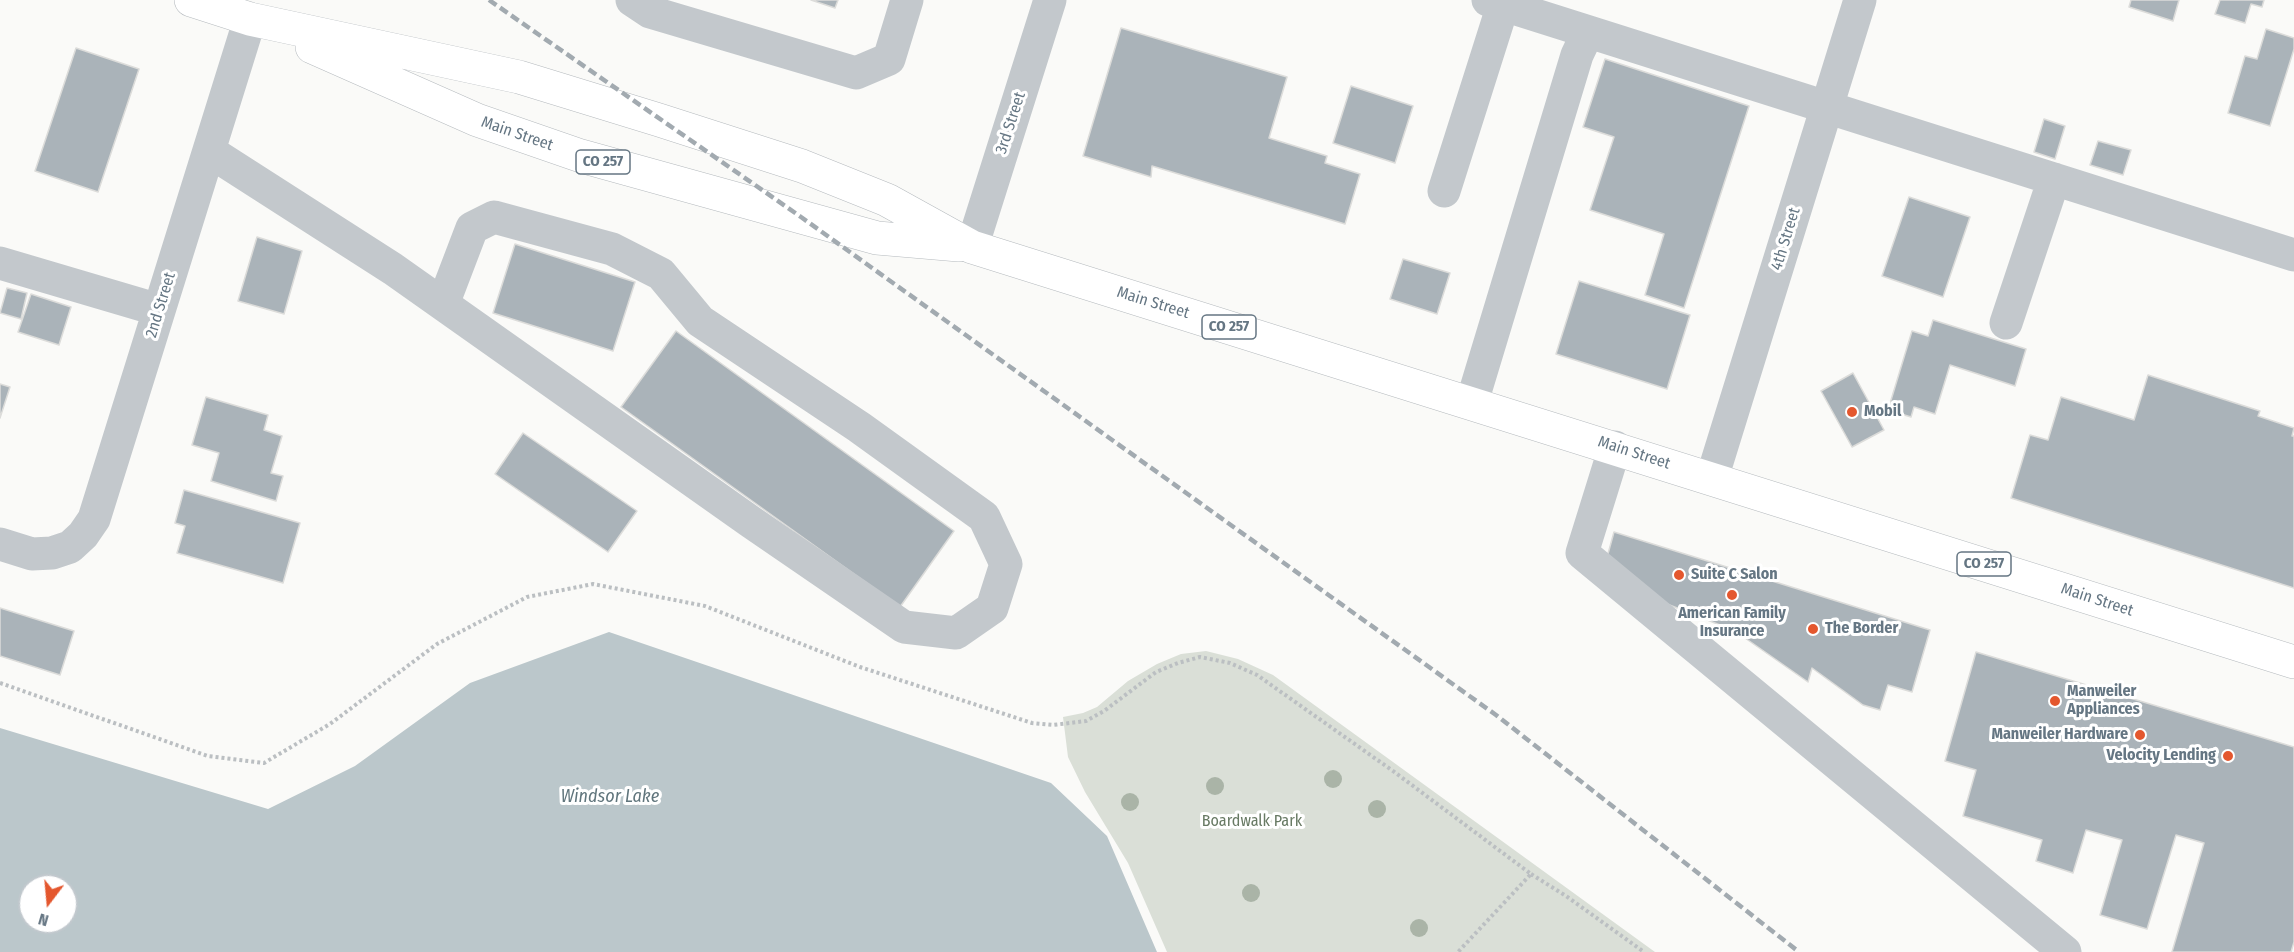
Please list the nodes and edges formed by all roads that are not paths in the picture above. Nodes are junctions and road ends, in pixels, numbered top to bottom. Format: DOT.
graph roads {
  1 [pos="191,0"];
  2 [pos="907,0"];
  3 [pos="1050,0"];
  4 [pos="1860,0"];
  5 [pos="1496,2"];
  6 [pos="645,4"];
  7 [pos="250,19"];
  8 [pos="1588,32"];
  9 [pos="1827,107"];
  10 [pos="209,151"];
  11 [pos="2054,179"];
  12 [pos="1444,191"];
  13 [pos="972,247"];
  14 [pos="2294,255"];
  15 [pos="0,262"];
  16 [pos="443,304"];
  17 [pos="159,310"];
  18 [pos="2006,323"];
  19 [pos="1472,402"];
  20 [pos="1616,447"];
  21 [pos="1712,478"];
  22 [pos="0,544"];
  23 [pos="2294,662"];
  24 [pos="2065,952"];
  1 -- 7 [label="main road, Main Street / CO 257"];
  2 -- 6 [label="street"];
  3 -- 13 [label="street, 3rd Street"];
  4 -- 9 [label="street, 4th Street"];
  5 -- 8 [label="street"];
  5 -- 12 [label="street"];
  7 -- 10 [label="street, 2nd Street"];
  7 -- 13 [label="main road, Main Street / CO 257"];
  7 -- 13 [label="main road, Main Street / CO 257"];
  8 -- 9 [label="street"];
  8 -- 19 [label="street"];
  9 -- 11 [label="street"];
  9 -- 21 [label="street, 4th Street"];
  10 -- 16 [label="street"];
  10 -- 17 [label="street, 2nd Street"];
  11 -- 14 [label="street"];
  11 -- 18 [label="street"];
  13 -- 19 [label="main road, Main Street / CO 257"];
  15 -- 17 [label="street"];
  16 -- 16 [label="street"];
  17 -- 22 [label="street, 2nd Street"];
  19 -- 20 [label="main road, Main Street / CO 257"];
  20 -- 21 [label="main road, Main Street / CO 257"];
  20 -- 24 [label="street"];
  21 -- 23 [label="main road, Main Street / CO 257"];
}
